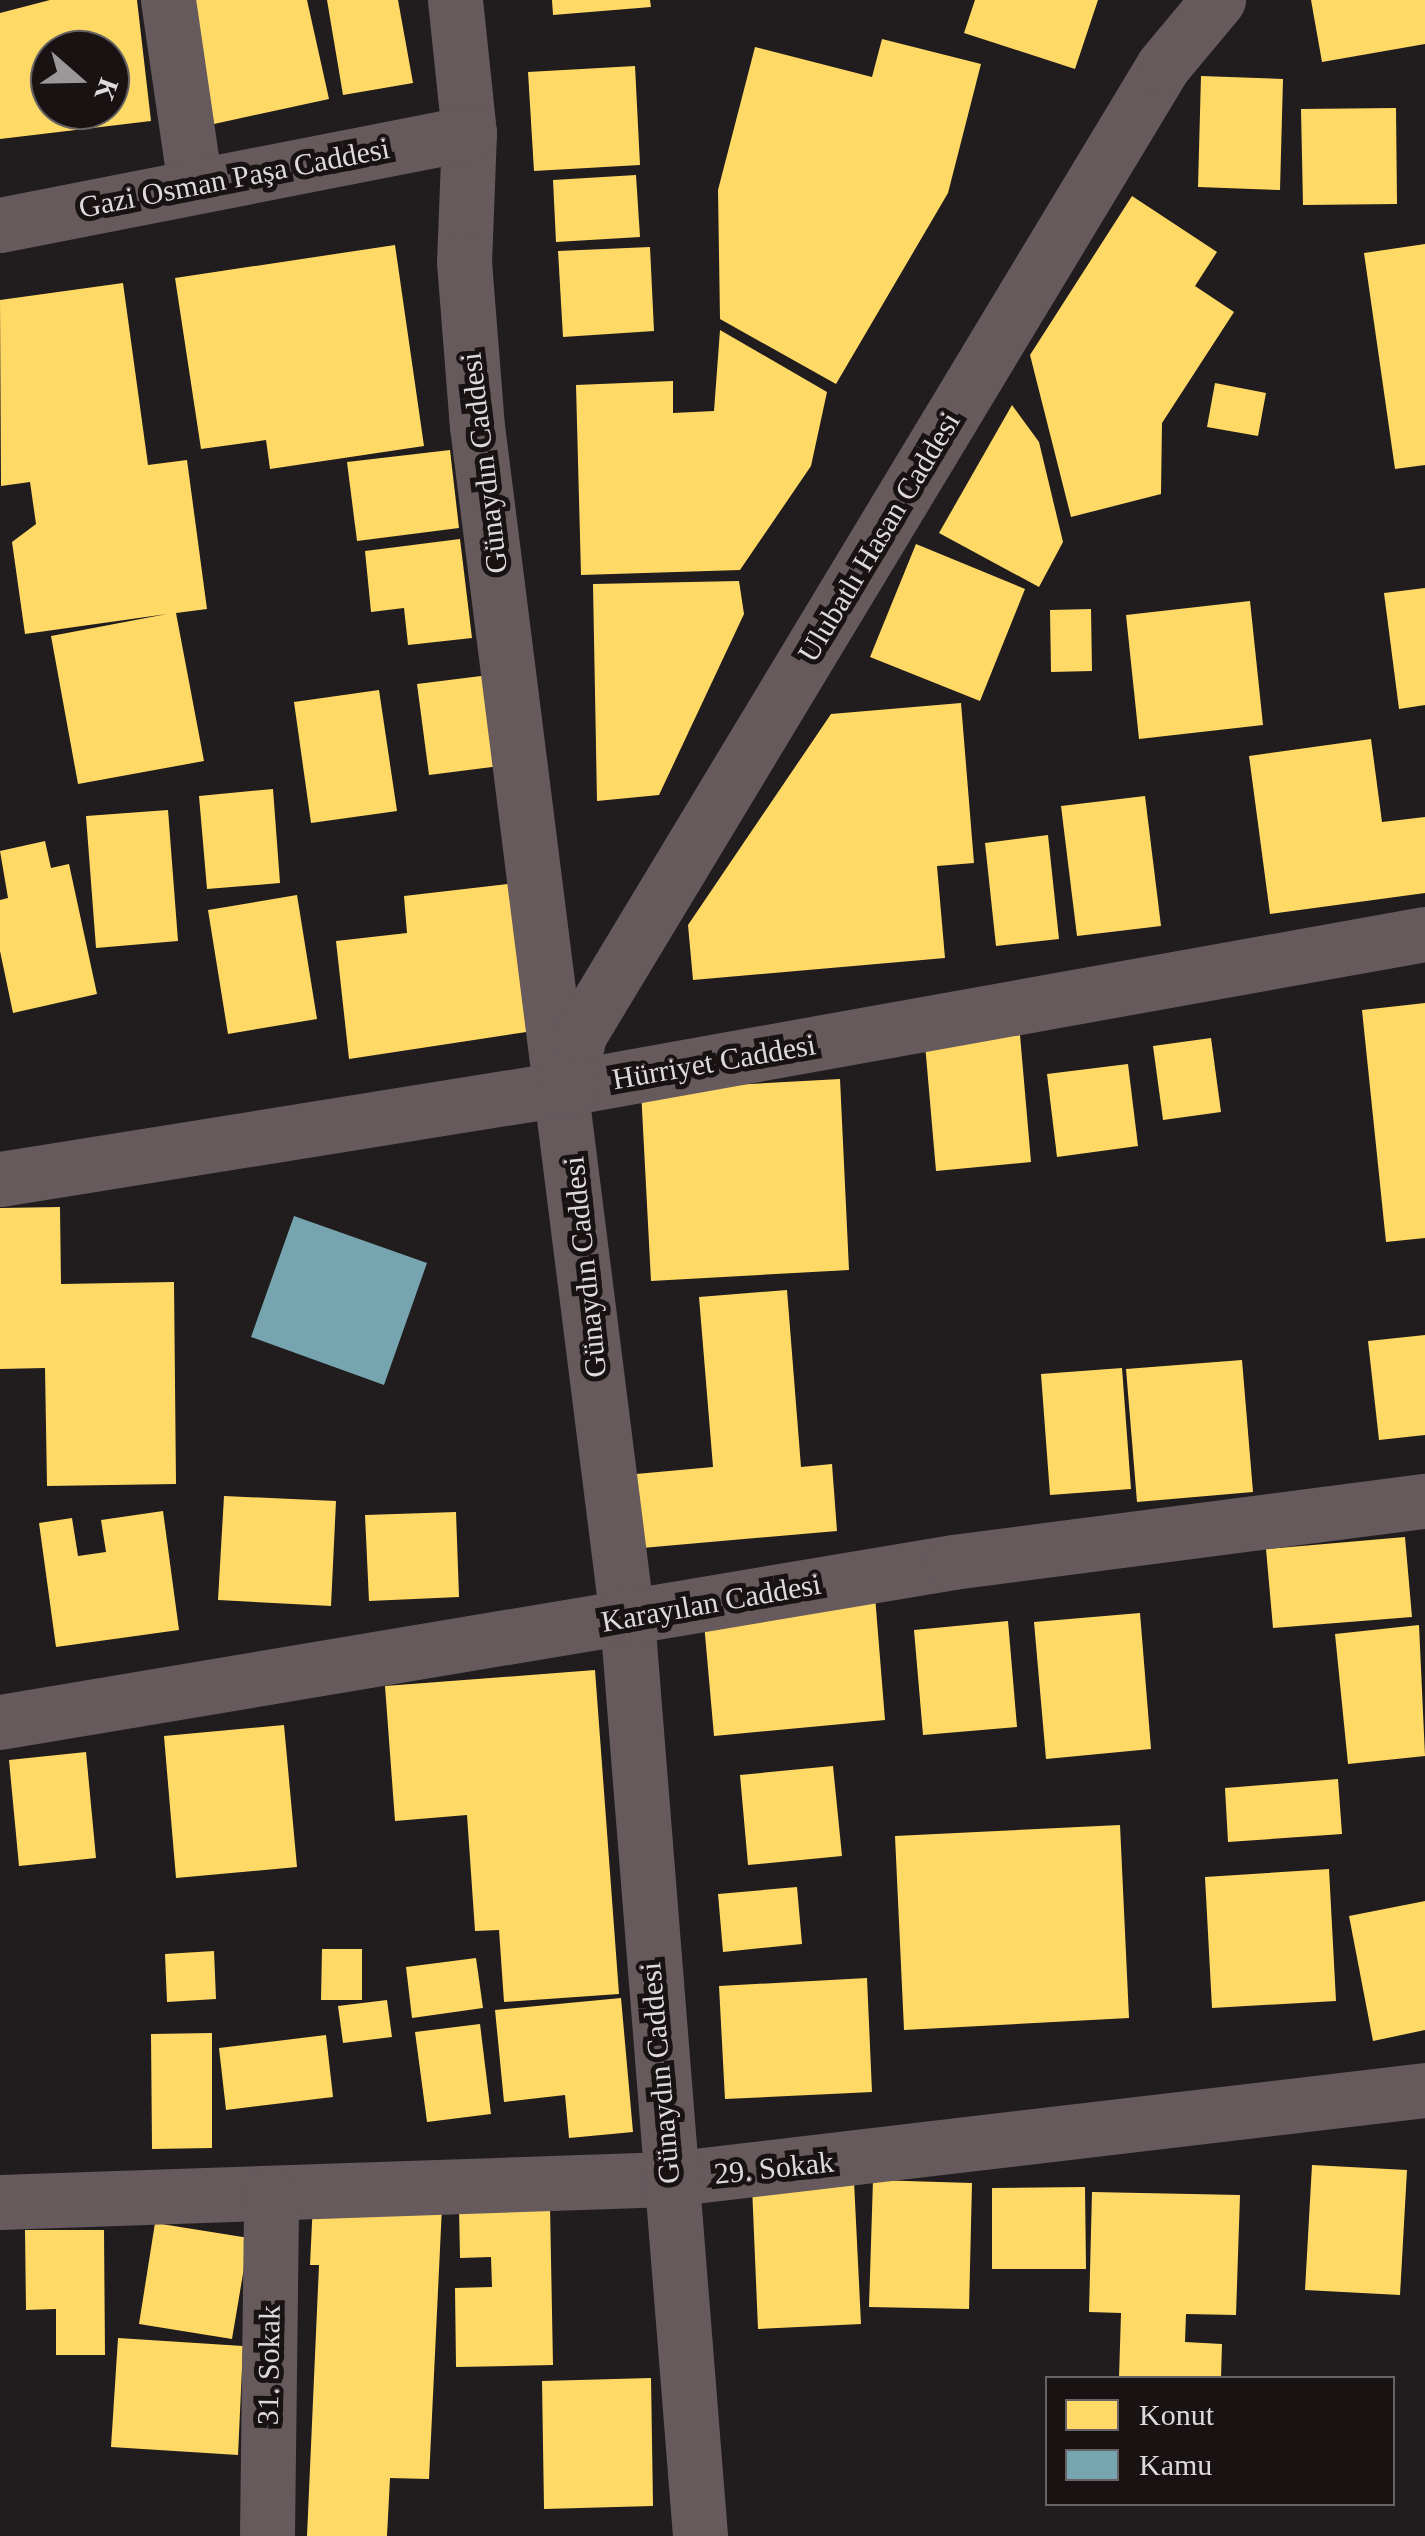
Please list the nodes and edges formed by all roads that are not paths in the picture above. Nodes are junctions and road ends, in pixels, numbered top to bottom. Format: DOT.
graph roads {
  1 [pos="168,0"];
  2 [pos="454,0"];
  3 [pos="1218,0"];
  4 [pos="469,133"];
  5 [pos="195,184"];
  6 [pos="0,224"];
  7 [pos="1425,934"];
  8 [pos="568,1088"];
  9 [pos="0,1179"];
  10 [pos="1425,1501"];
  11 [pos="627,1618"];
  12 [pos="0,1722"];
  13 [pos="1425,2090"];
  14 [pos="669,2180"];
  15 [pos="271,2193"];
  16 [pos="0,2202"];
  17 [pos="267,2536"];
  18 [pos="700,2536"];
  1 -- 5 [label="street"];
  2 -- 4 [label="street, Günaydın Caddesi"];
  3 -- 8 [label="street, Ulubatlı Hasan Caddesi"];
  4 -- 5 [label="street, Gazi Osman Paşa Caddesi"];
  4 -- 8 [label="street, Günaydın Caddesi"];
  5 -- 6 [label="street, Gazi Osman Paşa Caddesi"];
  7 -- 8 [label="street, Hürriyet Caddesi"];
  8 -- 9 [label="street, Hürriyet Caddesi"];
  8 -- 11 [label="street, Günaydın Caddesi"];
  10 -- 11 [label="street, Karayılan Caddesi"];
  11 -- 12 [label="street, Karayılan Caddesi"];
  11 -- 14 [label="street, Günaydın Caddesi"];
  13 -- 14 [label="street, 29. Sokak"];
  14 -- 15 [label="street, 29. Sokak"];
  14 -- 18 [label="street, Günaydın Caddesi"];
  15 -- 16 [label="street, 29. Sokak"];
  15 -- 17 [label="street, 31. Sokak"];
}
